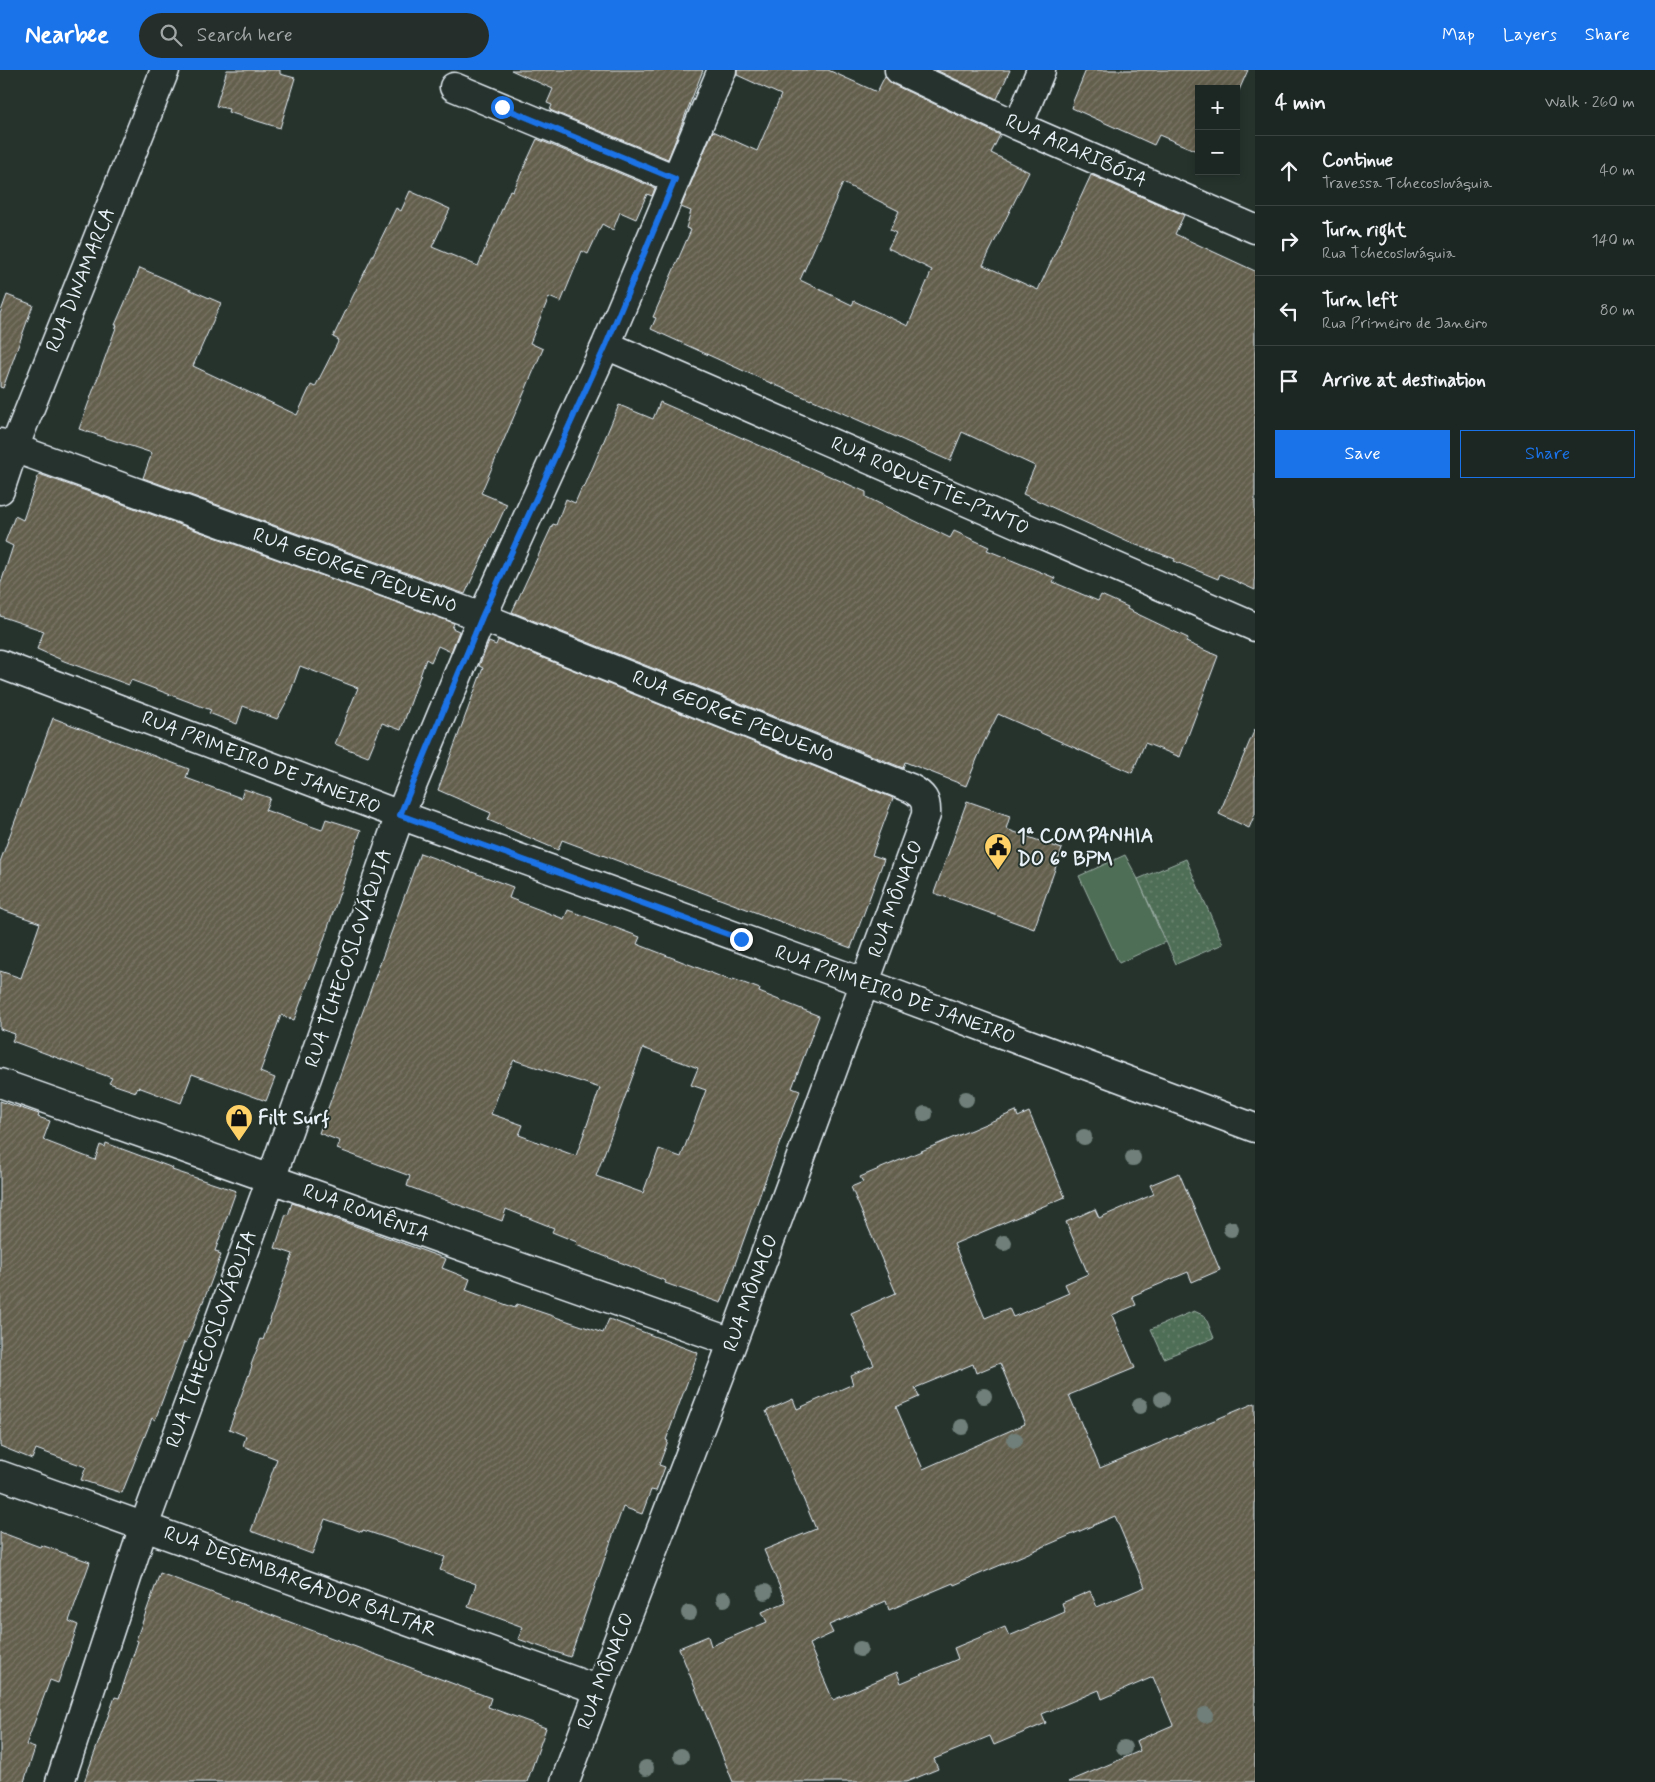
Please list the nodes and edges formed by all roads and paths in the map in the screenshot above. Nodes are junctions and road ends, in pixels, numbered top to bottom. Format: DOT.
graph roads {
  1 [pos="165,70"];
  2 [pos="722,70"];
  3 [pos="899,70"];
  4 [pos="1041,70"];
  5 [pos="454,88"];
  6 [pos="1018,126"];
  7 [pos="675,179"];
  8 [pos="1255,229"];
  9 [pos="606,345"];
  10 [pos="7,445"];
  11 [pos="0,490"];
  12 [pos="482,617"];
  13 [pos="1255,627"];
  14 [pos="0,664"];
  15 [pos="926,801"];
  16 [pos="400,815"];
  17 [pos="865,983"];
  18 [pos="0,1083"];
  19 [pos="1255,1128"];
  20 [pos="272,1179"];
  21 [pos="732,1342"];
  22 [pos="0,1475"];
  23 [pos="144,1526"];
  24 [pos="599,1690"];
  25 [pos="60,1782"];
  26 [pos="565,1782"];
  1 -- 10 [label="street, RUA DINAMARCA"];
  2 -- 7 [label="street, RUA TCHECOSLOVÁQUIA"];
  3 -- 6 [label="street, RUA ARARIBÓIA"];
  4 -- 6 [label="street"];
  5 -- 7 [label="street"];
  6 -- 8 [label="street, RUA ARARIBÓIA"];
  7 -- 9 [label="street, RUA TCHECOSLOVÁQUIA"];
  9 -- 12 [label="street, RUA TCHECOSLOVÁQUIA"];
  9 -- 13 [label="street, RUA ROQUETTE-PINTO"];
  10 -- 11 [label="street, RUA DINAMARCA"];
  10 -- 12 [label="street, RUA GEORGE PEQUENO"];
  12 -- 15 [label="street, RUA GEORGE PEQUENO"];
  12 -- 16 [label="street, RUA TCHECOSLOVÁQUIA"];
  14 -- 16 [label="street, RUA PRIMEIRO DE JANEIRO"];
  15 -- 17 [label="street, RUA MÔNACO"];
  16 -- 17 [label="street, RUA PRIMEIRO DE JANEIRO"];
  16 -- 20 [label="street, RUA TCHECOSLOVÁQUIA"];
  17 -- 19 [label="street, RUA PRIMEIRO DE JANEIRO"];
  17 -- 21 [label="street, RUA MÔNACO"];
  18 -- 20 [label="street, RUA ROMÊNIA"];
  20 -- 21 [label="street, RUA ROMÊNIA"];
  20 -- 23 [label="street, RUA TCHECOSLOVÁQUIA"];
  21 -- 24 [label="street, RUA MÔNACO"];
  22 -- 23 [label="street, RUA DESEMBARGADOR BALTAR"];
  23 -- 24 [label="street, RUA DESEMBARGADOR BALTAR"];
  23 -- 25 [label="street, RUA TCHECOSLOVÁQUIA"];
  24 -- 26 [label="street, RUA MÔNACO"];
}
